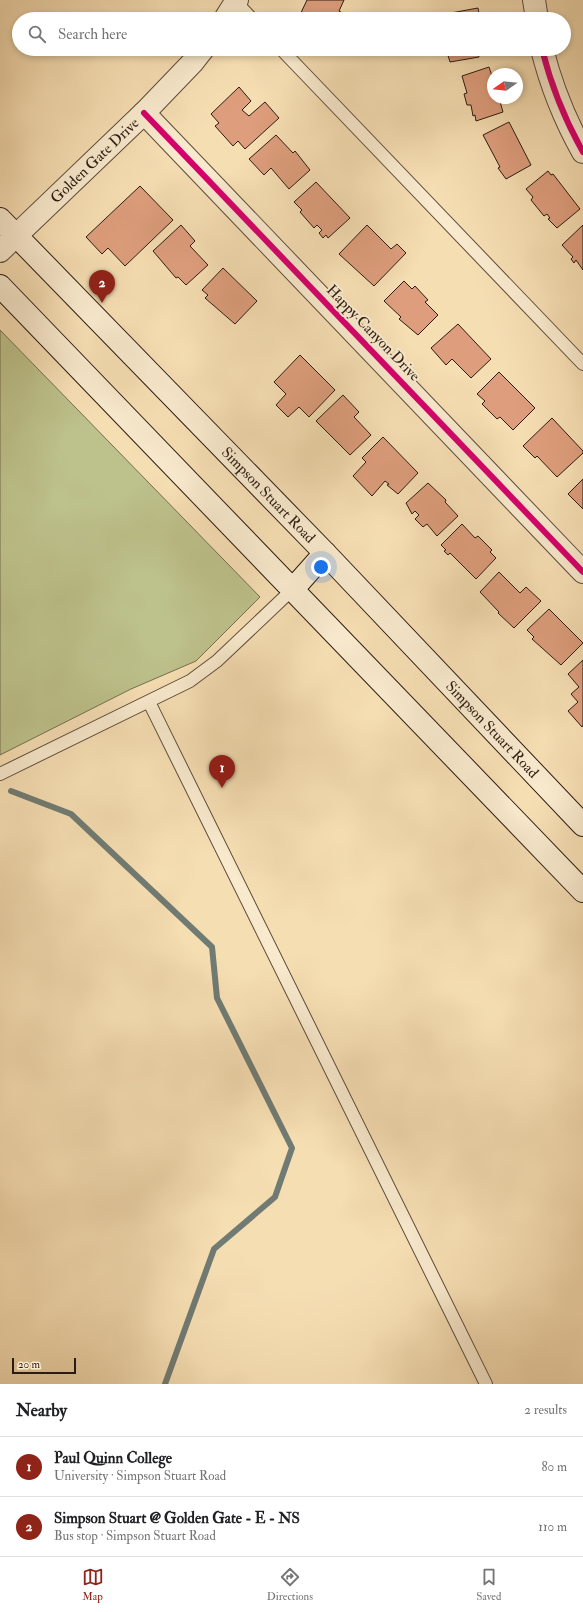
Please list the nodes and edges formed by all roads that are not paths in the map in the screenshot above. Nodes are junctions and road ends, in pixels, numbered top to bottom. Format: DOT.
graph roads {
  1 [pos="534,0"];
  2 [pos="233,5"];
  3 [pos="242,12"];
  4 [pos="536,12"];
  5 [pos="198,56"];
  6 [pos="288,56"];
  7 [pos="544,56"];
  8 [pos="144,113"];
  9 [pos="583,152"];
  10 [pos="0,219"];
  11 [pos="15,235"];
  12 [pos="0,251"];
  13 [pos="0,286"];
  14 [pos="583,364"];
  15 [pos="325,553"];
  16 [pos="583,572"];
  17 [pos="293,589"];
  18 [pos="149,702"];
  19 [pos="0,774"];
  20 [pos="583,825"];
  21 [pos="583,891"];
  22 [pos="486,1384"];
  1 -- 4 [label="main road"];
  2 -- 3 [label="lane"];
  5 -- 8 [label="main road, Golden Gate Drive"];
  6 -- 14 [label="lane"];
  7 -- 9 [label="main road"];
  8 -- 11 [label="main road, Golden Gate Drive"];
  8 -- 16 [label="main road, Happy Canyon Drive"];
  10 -- 11 [label="main road, Simpson Stuart Road"];
  11 -- 12 [label="main road, Golden Gate Drive"];
  11 -- 15 [label="main road, Simpson Stuart Road"];
  13 -- 17 [label="main road"];
  15 -- 17 [label="main road"];
  15 -- 20 [label="main road, Simpson Stuart Road"];
  17 -- 18 [label="lane"];
  17 -- 21 [label="main road"];
  18 -- 19 [label="lane"];
  18 -- 22 [label="lane"];
}
